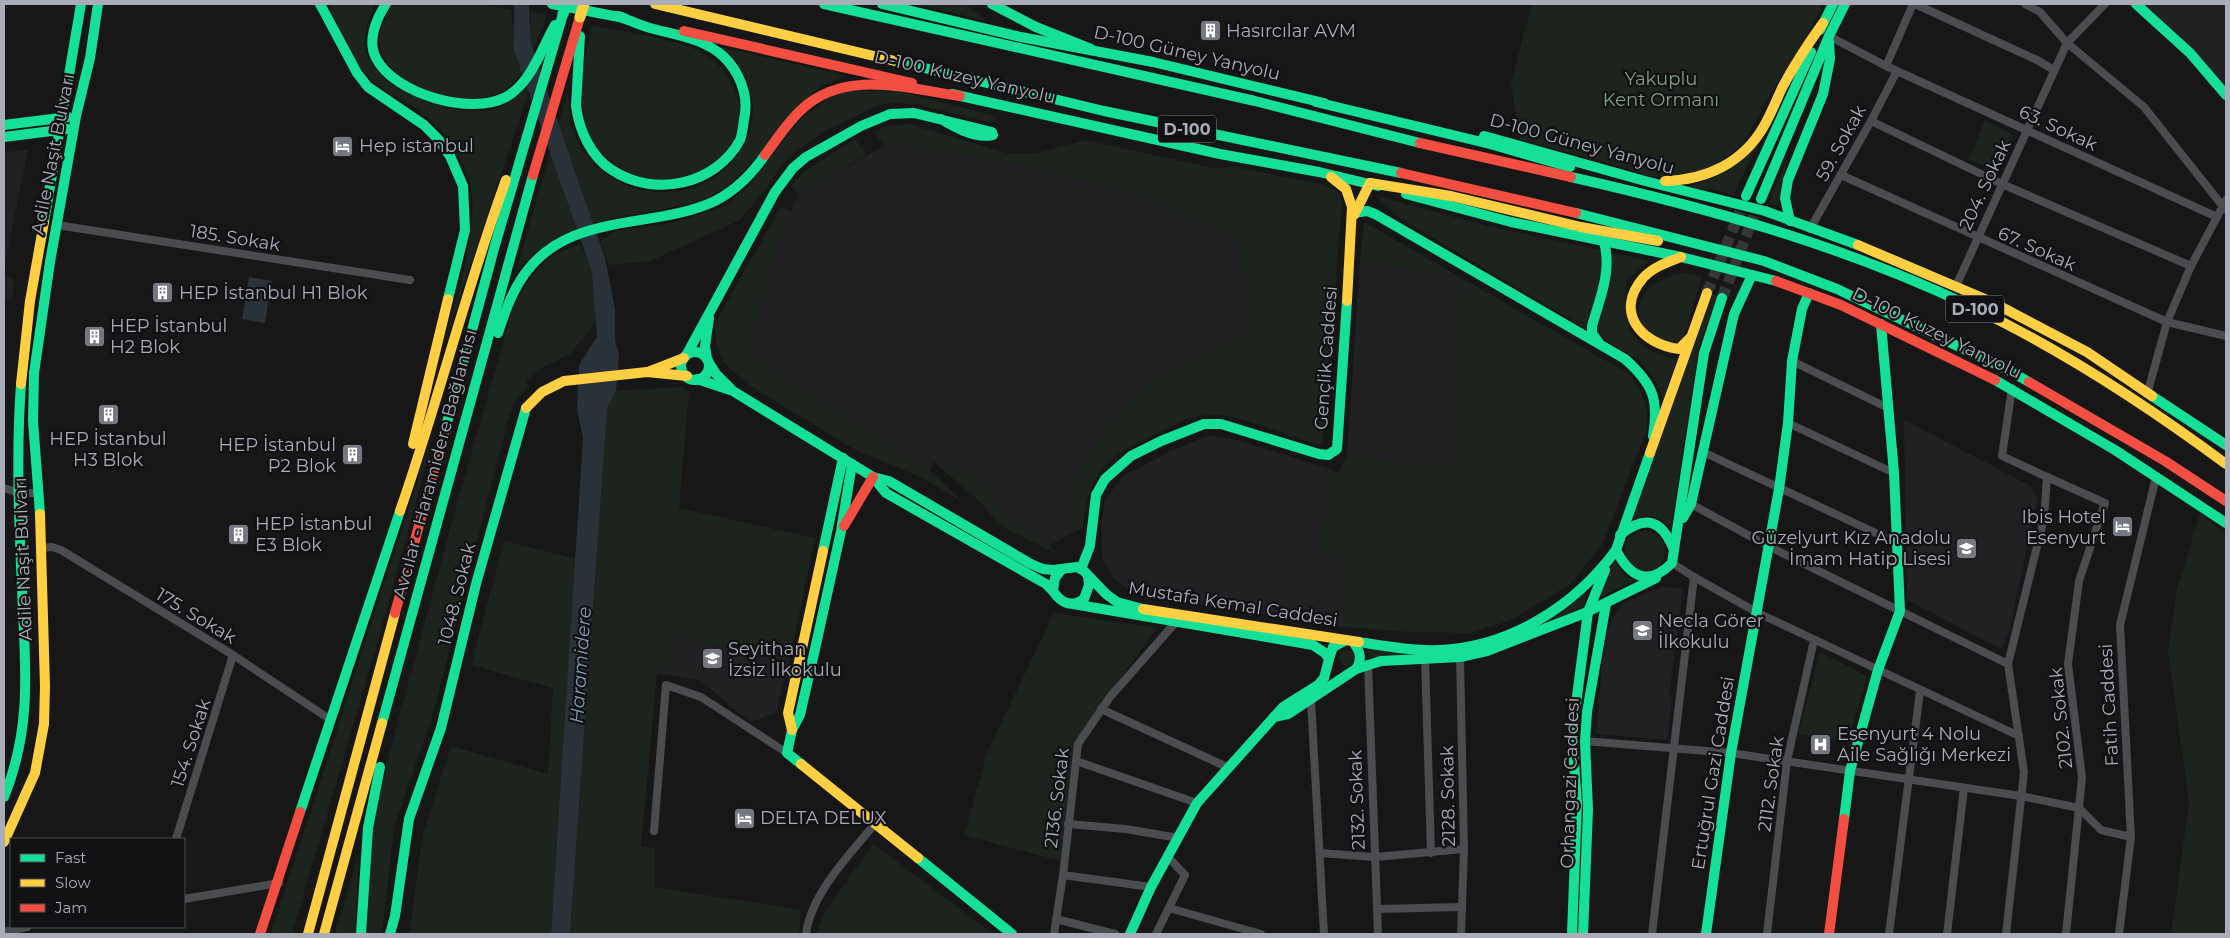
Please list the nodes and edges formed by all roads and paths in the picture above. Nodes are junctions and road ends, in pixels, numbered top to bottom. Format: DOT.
graph roads {
  1 [pos="80,4"];
  2 [pos="98,4"];
  3 [pos="320,4"];
  4 [pos="386,4"];
  5 [pos="552,4"];
  6 [pos="584,4"];
  7 [pos="655,4"];
  8 [pos="824,4"];
  9 [pos="882,4"];
  10 [pos="992,4"];
  11 [pos="1833,4"];
  12 [pos="1845,4"];
  13 [pos="1914,4"];
  14 [pos="2025,4"];
  15 [pos="2105,4"];
  16 [pos="2136,4"];
  17 [pos="565,9"];
  18 [pos="618,16"];
  19 [pos="580,17"];
  20 [pos="1824,23"];
  21 [pos="1829,36"];
  22 [pos="2067,43"];
  23 [pos="1092,49"];
  24 [pos="1886,66"];
  25 [pos="2054,70"];
  26 [pos="1897,72"];
  27 [pos="2226,95"];
  28 [pos="960,96"];
  29 [pos="1316,102"];
  30 [pos="76,116"];
  31 [pos="63,117"];
  32 [pos="941,119"];
  33 [pos="531,120"];
  34 [pos="1871,121"];
  35 [pos="4,125"];
  36 [pos="61,129"];
  37 [pos="74,130"];
  38 [pos="2027,131"];
  39 [pos="4,137"];
  40 [pos="1319,172"];
  41 [pos="1841,175"];
  42 [pos="1645,181"];
  43 [pos="1370,183"];
  44 [pos="2002,184"];
  45 [pos="1633,191"];
  46 [pos="1746,196"];
  47 [pos="1761,199"];
  48 [pos="2225,205"];
  49 [pos="1353,217"];
  50 [pos="2217,218"];
  51 [pos="1790,221"];
  52 [pos="57,225"];
  53 [pos="1810,228"];
  54 [pos="1977,238"];
  55 [pos="1604,242"];
  56 [pos="1721,249"];
  57 [pos="1681,257"];
  58 [pos="2191,266"];
  59 [pos="1752,275"];
  60 [pos="410,280"];
  61 [pos="1956,286"];
  62 [pos="1707,293"];
  63 [pos="1809,293"];
  64 [pos="1722,298"];
  65 [pos="710,315"];
  66 [pos="2166,322"];
  67 [pos="1882,324"];
  68 [pos="1693,334"];
  69 [pos="2226,336"];
  70 [pos="1599,342"];
  71 [pos="686,356"];
  72 [pos="708,361"];
  73 [pos="1792,361"];
  74 [pos="647,372"];
  75 [pos="692,378"];
  76 [pos="2012,388"];
  77 [pos="734,391"];
  78 [pos="2148,391"];
  79 [pos="1888,408"];
  80 [pos="467,415"];
  81 [pos="1788,423"];
  82 [pos="2226,445"];
  83 [pos="1651,450"];
  84 [pos="1703,452"];
  85 [pos="848,461"];
  86 [pos="2226,464"];
  87 [pos="1894,473"];
  88 [pos="873,477"];
  89 [pos="2156,477"];
  90 [pos="2047,478"];
  91 [pos="4,488"];
  92 [pos="1779,489"];
  93 [pos="19,493"];
  94 [pos="38,494"];
  95 [pos="2226,501"];
  96 [pos="1691,504"];
  97 [pos="2226,523"];
  98 [pos="1679,524"];
  99 [pos="841,531"];
  100 [pos="1620,535"];
  101 [pos="1897,544"];
  102 [pos="1770,547"];
  103 [pos="42,548"];
  104 [pos="1616,550"];
  105 [pos="386,552"];
  106 [pos="1673,557"];
  107 [pos="1608,562"];
  108 [pos="1062,569"];
  109 [pos="1084,572"];
  110 [pos="1694,577"];
  111 [pos="1656,578"];
  112 [pos="1053,591"];
  113 [pos="1073,604"];
  114 [pos="1606,604"];
  115 [pos="1900,611"];
  116 [pos="1588,612"];
  117 [pos="1758,613"];
  118 [pos="1175,623"];
  119 [pos="1814,640"];
  120 [pos="1349,641"];
  121 [pos="403,649"];
  122 [pos="233,656"];
  123 [pos="1460,657"];
  124 [pos="1425,658"];
  125 [pos="1329,662"];
  126 [pos="1368,664"];
  127 [pos="2008,664"];
  128 [pos="1356,670"];
  129 [pos="1878,670"];
  130 [pos="1345,676"];
  131 [pos="1920,691"];
  132 [pos="1311,700"];
  133 [pos="1102,709"];
  134 [pos="1274,717"];
  135 [pos="331,720"];
  136 [pos="792,730"];
  137 [pos="2020,736"];
  138 [pos="1585,741"];
  139 [pos="1674,748"];
  140 [pos="787,753"];
  141 [pos="1731,753"];
  142 [pos="1076,761"];
  143 [pos="1787,761"];
  144 [pos="1227,767"];
  145 [pos="1850,771"];
  146 [pos="1909,779"];
  147 [pos="1964,788"];
  148 [pos="2021,796"];
  149 [pos="4,797"];
  150 [pos="1197,803"];
  151 [pos="2079,808"];
  152 [pos="1068,824"];
  153 [pos="874,825"];
  154 [pos="654,831"];
  155 [pos="2131,837"];
  156 [pos="176,838"];
  157 [pos="1178,838"];
  158 [pos="4,842"];
  159 [pos="1464,849"];
  160 [pos="1431,852"];
  161 [pos="1320,853"];
  162 [pos="1168,857"];
  163 [pos="1375,857"];
  164 [pos="1063,875"];
  165 [pos="278,882"];
  166 [pos="1151,887"];
  167 [pos="185,899"];
  168 [pos="1462,907"];
  169 [pos="1169,908"];
  170 [pos="1377,909"];
  171 [pos="395,916"];
  172 [pos="1056,920"];
  173 [pos="22,928"];
  174 [pos="4,932"];
  175 [pos="260,934"];
  176 [pos="308,934"];
  177 [pos="324,934"];
  178 [pos="361,934"];
  179 [pos="390,934"];
  180 [pos="395,934"];
  181 [pos="806,934"];
  182 [pos="1012,934"];
  183 [pos="1054,934"];
  184 [pos="1115,934"];
  185 [pos="1130,934"];
  186 [pos="1156,934"];
  187 [pos="1261,934"];
  188 [pos="1324,934"];
  189 [pos="1378,934"];
  190 [pos="1461,934"];
  191 [pos="1572,934"];
  192 [pos="1583,934"];
  193 [pos="1652,934"];
  194 [pos="1706,934"];
  195 [pos="1767,934"];
  196 [pos="1829,934"];
  197 [pos="1889,934"];
  198 [pos="1947,934"];
  199 [pos="2006,934"];
  200 [pos="2066,934"];
  201 [pos="2119,934"];
  1 -- 31 [label="main road, Adile Naşit Bulvarı"];
  2 -- 30 [label="main road, Adile Naşit Bulvarı"];
  3 -- 105 [label="main road"];
  4 -- 17 [label="main road"];
  5 -- 18 [label="main road, D-100 Kuzey Yanyolu"];
  6 -- 19 [label="main road, Avcılar - Haramidere Bağlantısı, bridge"];
  7 -- 56 [label="main road, D-100"];
  8 -- 45 [label="main road, D-100"];
  9 -- 23 [label="main road, D-100 Güney Yanyolu"];
  10 -- 23 [label="main road"];
  11 -- 20 [label="main road"];
  12 -- 21 [label="main road"];
  13 -- 24 [label="street"];
  13 -- 25 [label="street"];
  14 -- 22 [label="street"];
  15 -- 22 [label="street, 204. Sokak"];
  16 -- 27 [label="main road"];
  17 -- 33 [label="main road, Avcılar - Haramidere Bağlantısı"];
  18 -- 19 [label="main road"];
  18 -- 28 [label="main road, D-100 Kuzey Yanyolu"];
  19 -- 80 [label="main road, Avcılar - Haramidere Bağlantısı"];
  20 -- 42 [label="main road"];
  20 -- 46 [label="main road"];
  21 -- 24 [label="street, 63. Sokak"];
  21 -- 47 [label="main road"];
  21 -- 51 [label="main road"];
  22 -- 25 [label="street, 204. Sokak"];
  22 -- 48 [label="street"];
  23 -- 29 [label="main road, D-100 Güney Yanyolu"];
  24 -- 26 [label="street, 63. Sokak"];
  25 -- 38 [label="street, 204. Sokak"];
  26 -- 34 [label="street, 59. Sokak"];
  26 -- 38 [label="street, 63. Sokak"];
  28 -- 40 [label="main road, D-100 Kuzey Yanyolu"];
  28 -- 80 [label="main road"];
  29 -- 42 [label="main road, D-100 Güney Yanyolu"];
  29 -- 45 [label="main road"];
  30 -- 31 [label="main road"];
  30 -- 37 [label="main road, Adile Naşit Bulvarı"];
  31 -- 35 [label="main road"];
  31 -- 36 [label="main road, Adile Naşit Bulvarı"];
  32 -- 65 [label="main road"];
  33 -- 105 [label="main road"];
  33 -- 176 [label="main road, Avcılar - Haramidere Bağlantısı"];
  34 -- 41 [label="street, 59. Sokak"];
  34 -- 44 [label="street"];
  36 -- 37 [label="main road"];
  36 -- 39 [label="main road"];
  36 -- 93 [label="main road, Adile Naşit Bulvarı"];
  37 -- 52 [label="main road, Adile Naşit Bulvarı"];
  38 -- 44 [label="street, 204. Sokak"];
  38 -- 50 [label="street, 63. Sokak"];
  40 -- 43 [label="main road, D-100 Kuzey Yanyolu"];
  40 -- 49 [label="main road"];
  41 -- 53 [label="street, 59. Sokak"];
  41 -- 54 [label="street, 67. Sokak"];
  42 -- 51 [label="main road, D-100 Güney Yanyolu"];
  43 -- 49 [label="main road"];
  43 -- 55 [label="main road, D-100 Kuzey Yanyolu"];
  43 -- 56 [label="main road"];
  44 -- 54 [label="street, 204. Sokak"];
  44 -- 58 [label="street"];
  45 -- 86 [label="main road, D-100"];
  48 -- 50 [label="street"];
  49 -- 70 [label="main road"];
  49 -- 109 [label="main road, Gençlik Caddesi"];
  50 -- 58 [label="street"];
  51 -- 53 [label="main road, D-100 Güney Yanyolu"];
  52 -- 60 [label="street, 185. Sokak"];
  52 -- 94 [label="main road, Adile Naşit Bulvarı"];
  53 -- 61 [label="main road, D-100 Güney Yanyolu"];
  54 -- 61 [label="street, 204. Sokak"];
  54 -- 66 [label="street, 67. Sokak"];
  55 -- 57 [label="main road, D-100 Kuzey Yanyolu"];
  55 -- 70 [label="main road"];
  56 -- 95 [label="main road, D-100"];
  57 -- 59 [label="main road, D-100 Kuzey Yanyolu"];
  57 -- 68 [label="main road"];
  58 -- 66 [label="street"];
  59 -- 63 [label="main road, D-100 Kuzey Yanyolu"];
  59 -- 84 [label="main road"];
  61 -- 78 [label="main road, D-100 Güney Yanyolu"];
  62 -- 68 [label="main road"];
  63 -- 67 [label="main road, D-100 Kuzey Yanyolu"];
  63 -- 73 [label="main road, Ertuğrul Gazi Caddesi"];
  64 -- 98 [label="main road"];
  65 -- 71 [label="main road"];
  65 -- 72 [label="main road"];
  66 -- 69 [label="street, 67. Sokak"];
  66 -- 78 [label="street"];
  67 -- 76 [label="main road, D-100 Kuzey Yanyolu"];
  67 -- 79 [label="main road"];
  68 -- 83 [label="main road"];
  70 -- 83 [label="main road"];
  71 -- 72 [label="main road"];
  71 -- 74 [label="main road, 1048. Sokak"];
  71 -- 75 [label="main road"];
  72 -- 75 [label="main road"];
  72 -- 77 [label="main road"];
  73 -- 79 [label="street"];
  73 -- 81 [label="main road, Ertuğrul Gazi Caddesi"];
  74 -- 75 [label="main road, 1048. Sokak"];
  74 -- 171 [label="main road, 1048. Sokak"];
  75 -- 77 [label="main road"];
  76 -- 89 [label="main road, D-100 Kuzey Yanyolu"];
  76 -- 90 [label="street"];
  77 -- 85 [label="main road"];
  78 -- 82 [label="main road, D-100 Güney Yanyolu"];
  79 -- 87 [label="main road"];
  80 -- 121 [label="main road, Avcılar - Haramidere Bağlantısı"];
  81 -- 87 [label="street"];
  81 -- 92 [label="main road, Ertuğrul Gazi Caddesi"];
  83 -- 100 [label="main road"];
  84 -- 92 [label="street"];
  84 -- 96 [label="main road"];
  85 -- 88 [label="main road"];
  85 -- 99 [label="main road"];
  85 -- 136 [label="main road"];
  87 -- 101 [label="main road"];
  88 -- 99 [label="main road"];
  88 -- 108 [label="main road"];
  88 -- 112 [label="main road"];
  89 -- 97 [label="main road, D-100 Kuzey Yanyolu"];
  89 -- 155 [label="street, Fatih Caddesi"];
  90 -- 127 [label="street"];
  90 -- 151 [label="street, 2102. Sokak"];
  91 -- 93 [label="street"];
  92 -- 101 [label="street"];
  92 -- 102 [label="main road, Ertuğrul Gazi Caddesi"];
  93 -- 94 [label="street"];
  93 -- 149 [label="main road, Adile Naşit Bulvarı"];
  94 -- 103 [label="main road, Adile Naşit Bulvarı"];
  96 -- 98 [label="main road"];
  96 -- 102 [label="street"];
  98 -- 106 [label="main road"];
  99 -- 136 [label="main road"];
  100 -- 104 [label="main road"];
  100 -- 106 [label="main road"];
  101 -- 115 [label="main road"];
  102 -- 115 [label="street"];
  102 -- 117 [label="main road, Ertuğrul Gazi Caddesi"];
  103 -- 122 [label="street, 175. Sokak"];
  103 -- 158 [label="main road, Adile Naşit Bulvarı"];
  104 -- 107 [label="main road"];
  104 -- 111 [label="main road"];
  105 -- 135 [label="main road"];
  106 -- 110 [label="street"];
  106 -- 111 [label="main road"];
  107 -- 116 [label="main road"];
  107 -- 120 [label="main road, Mustafa Kemal Caddesi"];
  108 -- 109 [label="main road"];
  108 -- 112 [label="main road"];
  109 -- 113 [label="main road"];
  109 -- 120 [label="main road, Mustafa Kemal Caddesi"];
  110 -- 117 [label="street"];
  110 -- 139 [label="street"];
  111 -- 114 [label="main road"];
  112 -- 113 [label="main road"];
  113 -- 118 [label="main road, Mustafa Kemal Caddesi"];
  114 -- 116 [label="main road"];
  114 -- 138 [label="main road, Orhangazi Caddesi"];
  115 -- 127 [label="street"];
  115 -- 129 [label="main road"];
  116 -- 123 [label="main road"];
  116 -- 191 [label="main road"];
  117 -- 119 [label="street"];
  117 -- 141 [label="main road, Ertuğrul Gazi Caddesi"];
  118 -- 125 [label="main road, Mustafa Kemal Caddesi"];
  118 -- 133 [label="street, 2136. Sokak"];
  119 -- 129 [label="street"];
  119 -- 143 [label="street, 2112. Sokak"];
  120 -- 125 [label="main road"];
  120 -- 128 [label="main road"];
  121 -- 177 [label="main road, Avcılar - Haramidere Bağlantısı"];
  121 -- 178 [label="main road"];
  122 -- 135 [label="street, 175. Sokak"];
  122 -- 156 [label="street, 154. Sokak"];
  123 -- 124 [label="main road"];
  123 -- 159 [label="street, 2128. Sokak"];
  124 -- 126 [label="main road"];
  124 -- 160 [label="street"];
  125 -- 130 [label="main road"];
  125 -- 134 [label="main road"];
  126 -- 128 [label="main road"];
  126 -- 163 [label="street, 2132. Sokak"];
  127 -- 137 [label="street"];
  128 -- 130 [label="main road"];
  129 -- 131 [label="street"];
  129 -- 145 [label="main road"];
  130 -- 132 [label="main road"];
  131 -- 137 [label="street"];
  131 -- 146 [label="street"];
  132 -- 134 [label="main road"];
  132 -- 161 [label="street"];
  133 -- 142 [label="street, 2136. Sokak"];
  133 -- 144 [label="street"];
  134 -- 144 [label="main road"];
  135 -- 165 [label="main road"];
  136 -- 140 [label="main road"];
  137 -- 148 [label="street"];
  138 -- 139 [label="street"];
  138 -- 192 [label="main road, Orhangazi Caddesi"];
  139 -- 141 [label="street"];
  139 -- 193 [label="street"];
  140 -- 153 [label="main road"];
  140 -- 154 [label="street"];
  141 -- 143 [label="street"];
  141 -- 194 [label="main road, Ertuğrul Gazi Caddesi"];
  142 -- 150 [label="street"];
  142 -- 152 [label="street, 2136. Sokak"];
  143 -- 145 [label="street"];
  143 -- 195 [label="street, 2112. Sokak"];
  144 -- 150 [label="main road"];
  145 -- 146 [label="street"];
  145 -- 196 [label="main road"];
  146 -- 147 [label="street"];
  146 -- 197 [label="street"];
  147 -- 148 [label="street"];
  147 -- 198 [label="street"];
  148 -- 151 [label="street"];
  148 -- 199 [label="street"];
  150 -- 157 [label="main road"];
  151 -- 155 [label="street"];
  151 -- 200 [label="street, 2102. Sokak"];
  152 -- 157 [label="street"];
  152 -- 164 [label="street, 2136. Sokak"];
  153 -- 181 [label="street"];
  153 -- 182 [label="main road"];
  155 -- 201 [label="street, Fatih Caddesi"];
  157 -- 162 [label="main road"];
  159 -- 160 [label="street"];
  159 -- 168 [label="street, 2128. Sokak"];
  160 -- 163 [label="street"];
  161 -- 163 [label="street"];
  161 -- 188 [label="street"];
  162 -- 166 [label="main road"];
  162 -- 169 [label="street"];
  163 -- 170 [label="street, 2132. Sokak"];
  164 -- 166 [label="street"];
  164 -- 172 [label="street, 2136. Sokak"];
  165 -- 167 [label="street"];
  165 -- 175 [label="main road"];
  166 -- 185 [label="main road"];
  168 -- 170 [label="street"];
  168 -- 190 [label="street, 2128. Sokak"];
  169 -- 186 [label="street"];
  169 -- 187 [label="street"];
  170 -- 189 [label="street, 2132. Sokak"];
  171 -- 179 [label="main road"];
  171 -- 180 [label="main road"];
  172 -- 183 [label="street, 2136. Sokak"];
  172 -- 184 [label="street"];
  173 -- 174 [label="street"];
}
